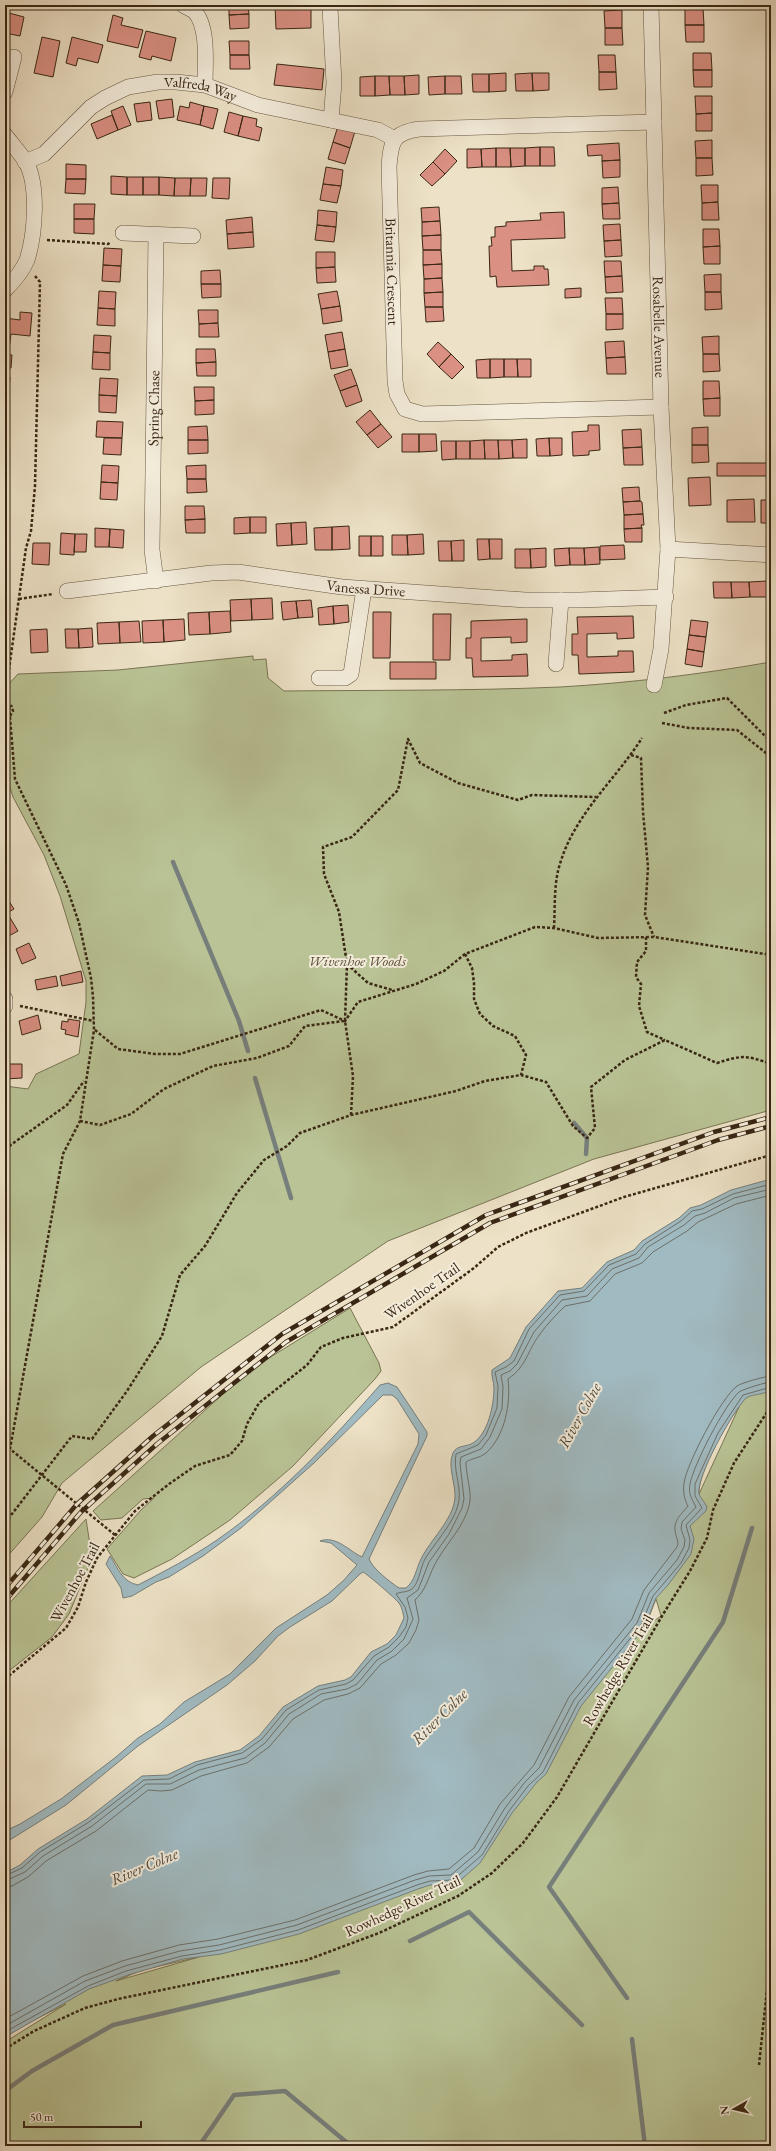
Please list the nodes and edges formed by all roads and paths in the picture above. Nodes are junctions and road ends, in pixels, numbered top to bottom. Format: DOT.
graph roads {
  1 [pos="183,5"];
  2 [pos="651,5"];
  3 [pos="330,8"];
  4 [pos="14,57"];
  5 [pos="205,85"];
  6 [pos="5,92"];
  7 [pos="331,120"];
  8 [pos="654,122"];
  9 [pos="5,135"];
  10 [pos="395,139"];
  11 [pos="25,162"];
  12 [pos="32,231"];
  13 [pos="123,233"];
  14 [pos="156,235"];
  15 [pos="193,236"];
  16 [pos="21,271"];
  17 [pos="5,290"];
  18 [pos="661,407"];
  19 [pos="668,550"];
  20 [pos="771,555"];
  21 [pos="156,581"];
  22 [pos="364,589"];
  23 [pos="67,591"];
  24 [pos="666,597"];
  25 [pos="19,599"];
  26 [pos="561,600"];
  27 [pos="556,664"];
  28 [pos="5,672"];
  29 [pos="9,673"];
  30 [pos="320,678"];
  31 [pos="654,685"];
  32 [pos="664,713"];
  33 [pos="662,723"];
  34 [pos="642,738"];
  35 [pos="771,742"];
  36 [pos="631,755"];
  37 [pos="771,757"];
  38 [pos="596,796"];
  39 [pos="554,928"];
  40 [pos="646,937"];
  41 [pos="654,937"];
  42 [pos="771,953"];
  43 [pos="466,954"];
  44 [pos="346,964"];
  45 [pos="392,990"];
  46 [pos="5,1002"];
  47 [pos="94,1021"];
  48 [pos="345,1021"];
  49 [pos="94,1030"];
  50 [pos="665,1040"];
  51 [pos="771,1064"];
  52 [pos="521,1075"];
  53 [pos="85,1079"];
  54 [pos="351,1115"];
  55 [pos="80,1121"];
  56 [pos="5,1149"];
  57 [pos="771,1155"];
  58 [pos="771,1406"];
  59 [pos="43,1475"];
  60 [pos="5,1523"];
  61 [pos="115,1535"];
  62 [pos="5,1679"];
  63 [pos="771,1952"];
  64 [pos="5,2049"];
  65 [pos="760,2065"];
  1 -- 5 [label="street"];
  2 -- 8 [label="street, Rosabelle Avenue"];
  3 -- 7 [label="street"];
  4 -- 6 [label="street"];
  5 -- 7 [label="street, Valfreda Way"];
  5 -- 11 [label="street, Valfreda Way"];
  7 -- 10 [label="street, Valfreda Way"];
  8 -- 10 [label="street"];
  8 -- 18 [label="street, Rosabelle Avenue"];
  9 -- 11 [label="street"];
  10 -- 18 [label="street, Britannia Crescent"];
  11 -- 12 [label="street"];
  12 -- 13 [label="path"];
  12 -- 16 [label="street"];
  13 -- 14 [label="street"];
  14 -- 15 [label="street"];
  14 -- 21 [label="street, Spring Chase"];
  16 -- 17 [label="street"];
  16 -- 25 [label="path"];
  18 -- 19 [label="street, Rosabelle Avenue"];
  19 -- 20 [label="street"];
  19 -- 24 [label="street, Rosabelle Avenue"];
  21 -- 22 [label="street, Vanessa Drive"];
  21 -- 23 [label="street, Vanessa Drive"];
  22 -- 26 [label="street, Vanessa Drive"];
  22 -- 30 [label="street"];
  23 -- 25 [label="path"];
  24 -- 26 [label="street, Vanessa Drive"];
  24 -- 31 [label="street, Rosabelle Avenue"];
  25 -- 29 [label="path"];
  26 -- 27 [label="street"];
  28 -- 29 [label="path"];
  29 -- 47 [label="path"];
  32 -- 35 [label="path"];
  33 -- 37 [label="path"];
  34 -- 36 [label="path"];
  36 -- 38 [label="path"];
  36 -- 41 [label="path"];
  38 -- 39 [label="path"];
  38 -- 44 [label="path"];
  39 -- 40 [label="path"];
  39 -- 43 [label="path"];
  40 -- 41 [label="path"];
  40 -- 50 [label="path"];
  41 -- 42 [label="path"];
  43 -- 45 [label="path"];
  43 -- 52 [label="path"];
  44 -- 45 [label="path"];
  44 -- 48 [label="path"];
  45 -- 48 [label="path"];
  46 -- 47 [label="path"];
  47 -- 49 [label="path"];
  48 -- 49 [label="path"];
  48 -- 54 [label="path"];
  48 -- 55 [label="path"];
  49 -- 53 [label="path"];
  50 -- 51 [label="path"];
  50 -- 52 [label="path"];
  52 -- 54 [label="path"];
  53 -- 55 [label="path"];
  53 -- 56 [label="path"];
  54 -- 59 [label="path"];
  55 -- 59 [label="path"];
  57 -- 61 [label="path, Wivenhoe Trail"];
  58 -- 64 [label="path, Rowhedge River Trail"];
  59 -- 60 [label="path"];
  59 -- 61 [label="path"];
  61 -- 62 [label="path, Wivenhoe Trail"];
  63 -- 65 [label="path"];
}
